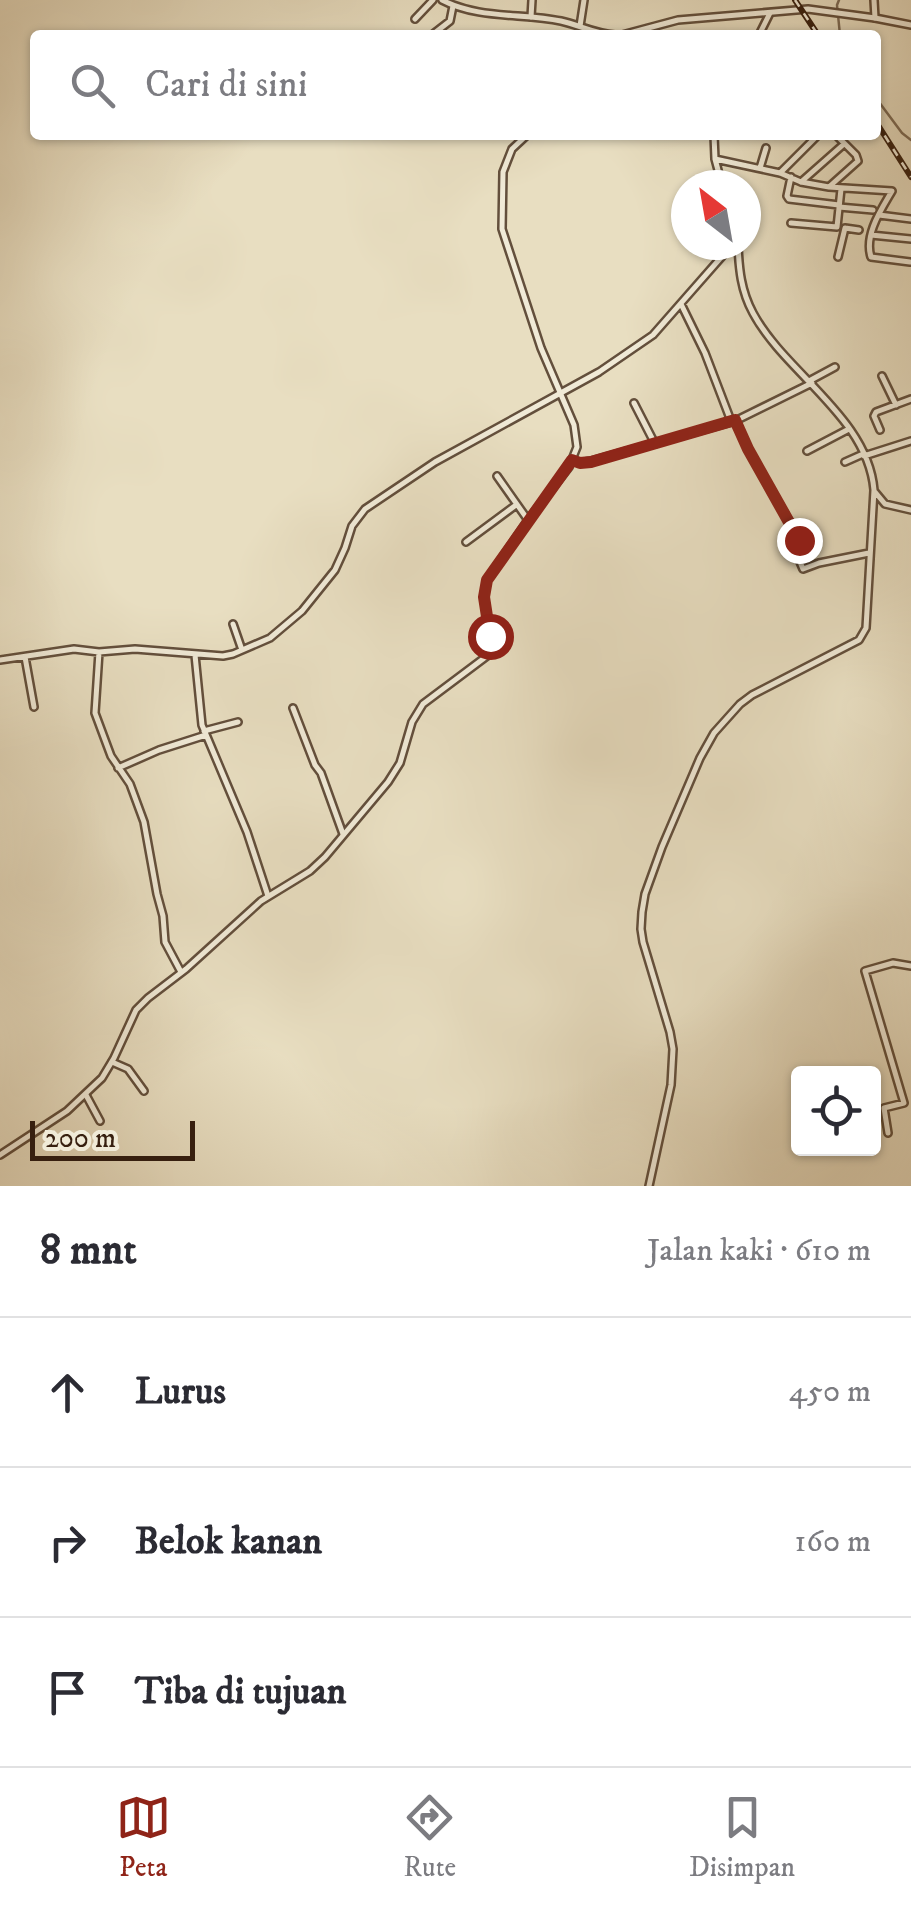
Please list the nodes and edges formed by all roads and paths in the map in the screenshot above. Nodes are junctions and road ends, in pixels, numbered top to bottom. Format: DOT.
graph roads {
  1 [pos="432,0"];
  2 [pos="442,0"];
  3 [pos="532,0"];
  4 [pos="584,0"];
  5 [pos="874,0"];
  6 [pos="453,6"];
  7 [pos="770,13"];
  8 [pos="531,17"];
  9 [pos="875,18"];
  10 [pos="415,20"];
  11 [pos="580,26"];
  12 [pos="911,26"];
  13 [pos="438,30"];
  14 [pos="590,30"];
  15 [pos="645,30"];
  16 [pos="762,30"];
  17 [pos="522,140"];
  18 [pos="714,140"];
  19 [pos="813,140"];
  20 [pos="840,140"];
  21 [pos="844,144"];
  22 [pos="766,148"];
  23 [pos="715,159"];
  24 [pos="760,168"];
  25 [pos="718,170"];
  26 [pos="780,173"];
  27 [pos="791,177"];
  28 [pos="801,182"];
  29 [pos="828,187"];
  30 [pos="841,189"];
  31 [pos="839,206"];
  32 [pos="876,212"];
  33 [pos="911,219"];
  34 [pos="791,222"];
  35 [pos="841,228"];
  36 [pos="860,230"];
  37 [pos="872,235"];
  38 [pos="911,238"];
  39 [pos="838,258"];
  40 [pos="722,260"];
  41 [pos="737,260"];
  42 [pos="910,262"];
  43 [pos="682,304"];
  44 [pos="835,368"];
  45 [pos="882,376"];
  46 [pos="810,382"];
  47 [pos="560,392"];
  48 [pos="911,399"];
  49 [pos="634,403"];
  50 [pos="896,405"];
  51 [pos="733,421"];
  52 [pos="849,430"];
  53 [pos="880,430"];
  54 [pos="911,441"];
  55 [pos="656,444"];
  56 [pos="807,451"];
  57 [pos="864,455"];
  58 [pos="572,460"];
  59 [pos="845,462"];
  60 [pos="497,476"];
  61 [pos="874,490"];
  62 [pos="516,505"];
  63 [pos="911,510"];
  64 [pos="528,520"];
  65 [pos="466,542"];
  66 [pos="870,553"];
  67 [pos="232,624"];
  68 [pos="242,650"];
  69 [pos="99,652"];
  70 [pos="195,655"];
  71 [pos="25,657"];
  72 [pos="0,660"];
  73 [pos="34,707"];
  74 [pos="294,708"];
  75 [pos="238,722"];
  76 [pos="205,733"];
  77 [pos="118,768"];
  78 [pos="343,834"];
  79 [pos="268,896"];
  80 [pos="911,966"];
  81 [pos="181,972"];
  82 [pos="112,1062"];
  83 [pos="144,1091"];
  84 [pos="86,1094"];
  85 [pos="100,1121"];
  86 [pos="888,1132"];
  87 [pos="0,1155"];
  88 [pos="649,1186"];
  1 -- 10 [label="street"];
  2 -- 6 [label="street"];
  3 -- 8 [label="street"];
  4 -- 11 [label="street"];
  5 -- 9 [label="street"];
  6 -- 8 [label="street"];
  6 -- 13 [label="street"];
  7 -- 9 [label="street"];
  7 -- 15 [label="street"];
  7 -- 16 [label="street"];
  8 -- 11 [label="street"];
  9 -- 12 [label="street"];
  11 -- 14 [label="street"];
  17 -- 47 [label="street"];
  18 -- 23 [label="street"];
  19 -- 26 [label="street"];
  20 -- 21 [label="street"];
  21 -- 28 [label="street"];
  21 -- 29 [label="street"];
  22 -- 24 [label="street"];
  23 -- 24 [label="street"];
  23 -- 25 [label="street"];
  24 -- 26 [label="street"];
  26 -- 27 [label="street"];
  27 -- 28 [label="street"];
  27 -- 31 [label="street"];
  28 -- 29 [label="street"];
  29 -- 30 [label="street"];
  30 -- 31 [label="street"];
  30 -- 32 [label="street"];
  31 -- 32 [label="street"];
  31 -- 35 [label="street"];
  32 -- 33 [label="street"];
  32 -- 37 [label="street"];
  34 -- 35 [label="street"];
  35 -- 36 [label="street"];
  35 -- 39 [label="street"];
  37 -- 38 [label="street"];
  37 -- 42 [label="street"];
  40 -- 43 [label="street"];
  41 -- 46 [label="street"];
  43 -- 47 [label="street"];
  43 -- 51 [label="street"];
  44 -- 46 [label="street"];
  45 -- 50 [label="street"];
  46 -- 51 [label="street"];
  46 -- 52 [label="street"];
  47 -- 58 [label="street"];
  47 -- 68 [label="street"];
  48 -- 50 [label="street"];
  49 -- 55 [label="street"];
  50 -- 53 [label="street"];
  51 -- 55 [label="street"];
  51 -- 66 [label="street"];
  52 -- 56 [label="street"];
  52 -- 57 [label="street"];
  54 -- 57 [label="street"];
  55 -- 58 [label="street"];
  57 -- 59 [label="street"];
  57 -- 61 [label="street"];
  58 -- 64 [label="street"];
  60 -- 62 [label="street"];
  61 -- 63 [label="street"];
  61 -- 66 [label="street"];
  62 -- 64 [label="street"];
  62 -- 65 [label="street"];
  64 -- 78 [label="street"];
  66 -- 88 [label="street"];
  67 -- 68 [label="street"];
  68 -- 70 [label="street"];
  69 -- 70 [label="street"];
  69 -- 71 [label="street"];
  69 -- 77 [label="street"];
  70 -- 76 [label="street"];
  71 -- 72 [label="street"];
  71 -- 73 [label="street"];
  74 -- 78 [label="street"];
  75 -- 76 [label="street"];
  76 -- 77 [label="street"];
  76 -- 79 [label="street"];
  77 -- 81 [label="street"];
  78 -- 79 [label="street"];
  79 -- 81 [label="street"];
  80 -- 86 [label="street"];
  81 -- 82 [label="street"];
  82 -- 83 [label="street"];
  82 -- 84 [label="street"];
  84 -- 85 [label="street"];
  84 -- 87 [label="street"];
}
